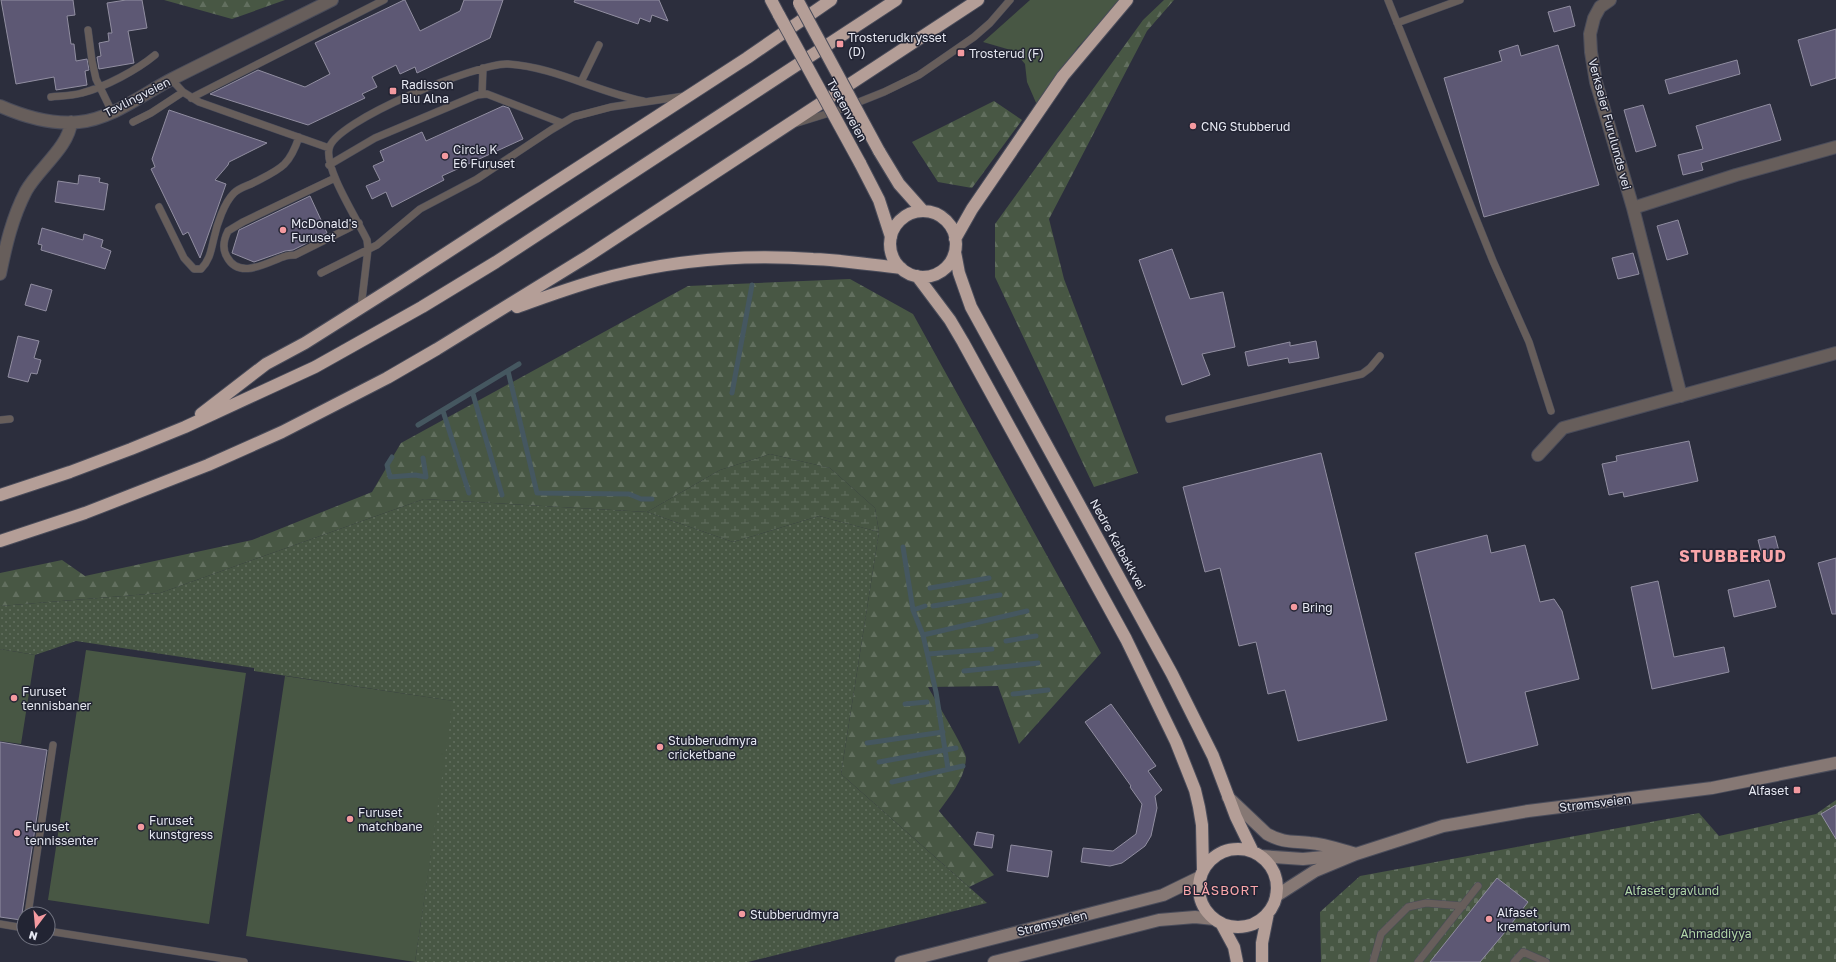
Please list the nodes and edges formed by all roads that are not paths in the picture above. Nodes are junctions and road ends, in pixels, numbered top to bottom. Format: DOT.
graph roads {
  1 [pos="332,0"];
  2 [pos="384,0"];
  3 [pos="771,0"];
  4 [pos="831,0"];
  5 [pos="896,0"];
  6 [pos="978,0"];
  7 [pos="1010,0"];
  8 [pos="1127,0"];
  9 [pos="1388,0"];
  10 [pos="1460,0"];
  11 [pos="1610,0"];
  12 [pos="798,1"];
  13 [pos="1397,23"];
  14 [pos="88,30"];
  15 [pos="599,45"];
  16 [pos="155,55"];
  17 [pos="483,68"];
  18 [pos="171,79"];
  19 [pos="581,82"];
  20 [pos="99,87"];
  21 [pos="183,92"];
  22 [pos="482,94"];
  23 [pos="689,96"];
  24 [pos="51,97"];
  25 [pos="191,98"];
  26 [pos="643,101"];
  27 [pos="0,106"];
  28 [pos="112,112"];
  29 [pos="71,122"];
  30 [pos="133,122"];
  31 [pos="562,124"];
  32 [pos="785,127"];
  33 [pos="299,137"];
  34 [pos="1836,147"];
  35 [pos="328,148"];
  36 [pos="329,165"];
  37 [pos="335,178"];
  38 [pos="159,207"];
  39 [pos="1633,208"];
  40 [pos="922,211"];
  41 [pos="359,223"];
  42 [pos="891,237"];
  43 [pos="955,239"];
  44 [pos="368,249"];
  45 [pos="955,252"];
  46 [pos="901,268"];
  47 [pos="321,273"];
  48 [pos="0,274"];
  49 [pos="916,276"];
  50 [pos="361,309"];
  51 [pos="498,313"];
  52 [pos="1836,353"];
  53 [pos="1380,356"];
  54 [pos="1681,396"];
  55 [pos="1551,411"];
  56 [pos="10,419"];
  57 [pos="1169,419"];
  58 [pos="0,420"];
  59 [pos="185,427"];
  60 [pos="1538,456"];
  61 [pos="0,495"];
  62 [pos="0,541"];
  63 [pos="53,745"];
  64 [pos="1836,763"];
  65 [pos="1228,797"];
  66 [pos="1257,854"];
  67 [pos="1356,854"];
  68 [pos="1201,874"];
  69 [pos="1478,886"];
  70 [pos="1276,896"];
  71 [pos="29,906"];
  72 [pos="1462,906"];
  73 [pos="1268,913"];
  74 [pos="1218,921"];
  75 [pos="0,924"];
  76 [pos="16,927"];
  77 [pos="56,932"];
  78 [pos="1026,958"];
  79 [pos="244,962"];
  80 [pos="901,962"];
  81 [pos="994,962"];
  82 [pos="1237,962"];
  83 [pos="1262,962"];
  84 [pos="1373,962"];
  85 [pos="1418,962"];
  86 [pos="1514,962"];
  87 [pos="1546,962"];
  1 -- 18 [label="street, Tevlingveien"];
  2 -- 25 [label="lane"];
  3 -- 42 [label="highway, Tvetenveien, bridge"];
  4 -- 23 [label="highway"];
  5 -- 59 [label="highway"];
  6 -- 32 [label="highway"];
  7 -- 32 [label="lane"];
  8 -- 43 [label="highway"];
  9 -- 13 [label="lane"];
  10 -- 13 [label="lane"];
  11 -- 39 [label="street, Verkseier Furulunds vei"];
  12 -- 40 [label="highway, Tvetenveien, bridge"];
  13 -- 55 [label="lane"];
  14 -- 20 [label="lane"];
  15 -- 19 [label="lane"];
  16 -- 20 [label="lane"];
  17 -- 19 [label="lane"];
  17 -- 22 [label="lane"];
  17 -- 35 [label="lane"];
  18 -- 21 [label="lane"];
  18 -- 28 [label="street, Tevlingveien"];
  19 -- 26 [label="lane"];
  20 -- 24 [label="lane"];
  20 -- 28 [label="lane"];
  21 -- 25 [label="lane"];
  21 -- 30 [label="lane"];
  22 -- 31 [label="lane"];
  22 -- 36 [label="lane"];
  23 -- 26 [label="lane"];
  23 -- 50 [label="highway"];
  25 -- 33 [label="lane"];
  26 -- 31 [label="lane"];
  27 -- 29 [label="street, Tevlingveien"];
  28 -- 29 [label="street, Tevlingveien"];
  29 -- 48 [label="street"];
  31 -- 44 [label="lane"];
  32 -- 51 [label="highway"];
  33 -- 35 [label="lane"];
  33 -- 38 [label="lane"];
  34 -- 39 [label="street"];
  35 -- 36 [label="lane"];
  36 -- 37 [label="lane"];
  37 -- 41 [label="lane"];
  37 -- 41 [label="lane"];
  39 -- 54 [label="street, Verkseier Furulunds vei"];
  40 -- 42 [label="highway"];
  40 -- 43 [label="highway"];
  41 -- 44 [label="lane"];
  42 -- 46 [label="highway"];
  43 -- 45 [label="highway"];
  44 -- 47 [label="lane"];
  44 -- 50 [label="lane"];
  45 -- 49 [label="highway"];
  45 -- 65 [label="highway, Nedre Kalbakkvei"];
  46 -- 49 [label="highway"];
  46 -- 51 [label="highway"];
  49 -- 68 [label="highway"];
  50 -- 59 [label="highway"];
  51 -- 62 [label="highway"];
  52 -- 54 [label="street"];
  53 -- 57 [label="lane"];
  54 -- 60 [label="street"];
  56 -- 58 [label="lane"];
  59 -- 61 [label="highway"];
  63 -- 71 [label="lane"];
  64 -- 67 [label="main road, Strømsveien"];
  65 -- 66 [label="highway, Nedre Kalbakkvei"];
  65 -- 67 [label="main road"];
  66 -- 67 [label="main road, Strømsveien"];
  66 -- 68 [label="highway"];
  66 -- 70 [label="highway"];
  67 -- 70 [label="main road, Strømsveien"];
  68 -- 74 [label="highway"];
  68 -- 80 [label="main road, Strømsveien"];
  69 -- 72 [label="lane"];
  70 -- 73 [label="highway"];
  72 -- 84 [label="lane"];
  72 -- 85 [label="lane"];
  73 -- 74 [label="highway"];
  73 -- 83 [label="highway"];
  74 -- 78 [label="main road, Strømsveien"];
  74 -- 82 [label="highway"];
  75 -- 76 [label="lane"];
  77 -- 79 [label="lane"];
  78 -- 81 [label="main road, Strømsveien"];
  86 -- 87 [label="lane"];
}
